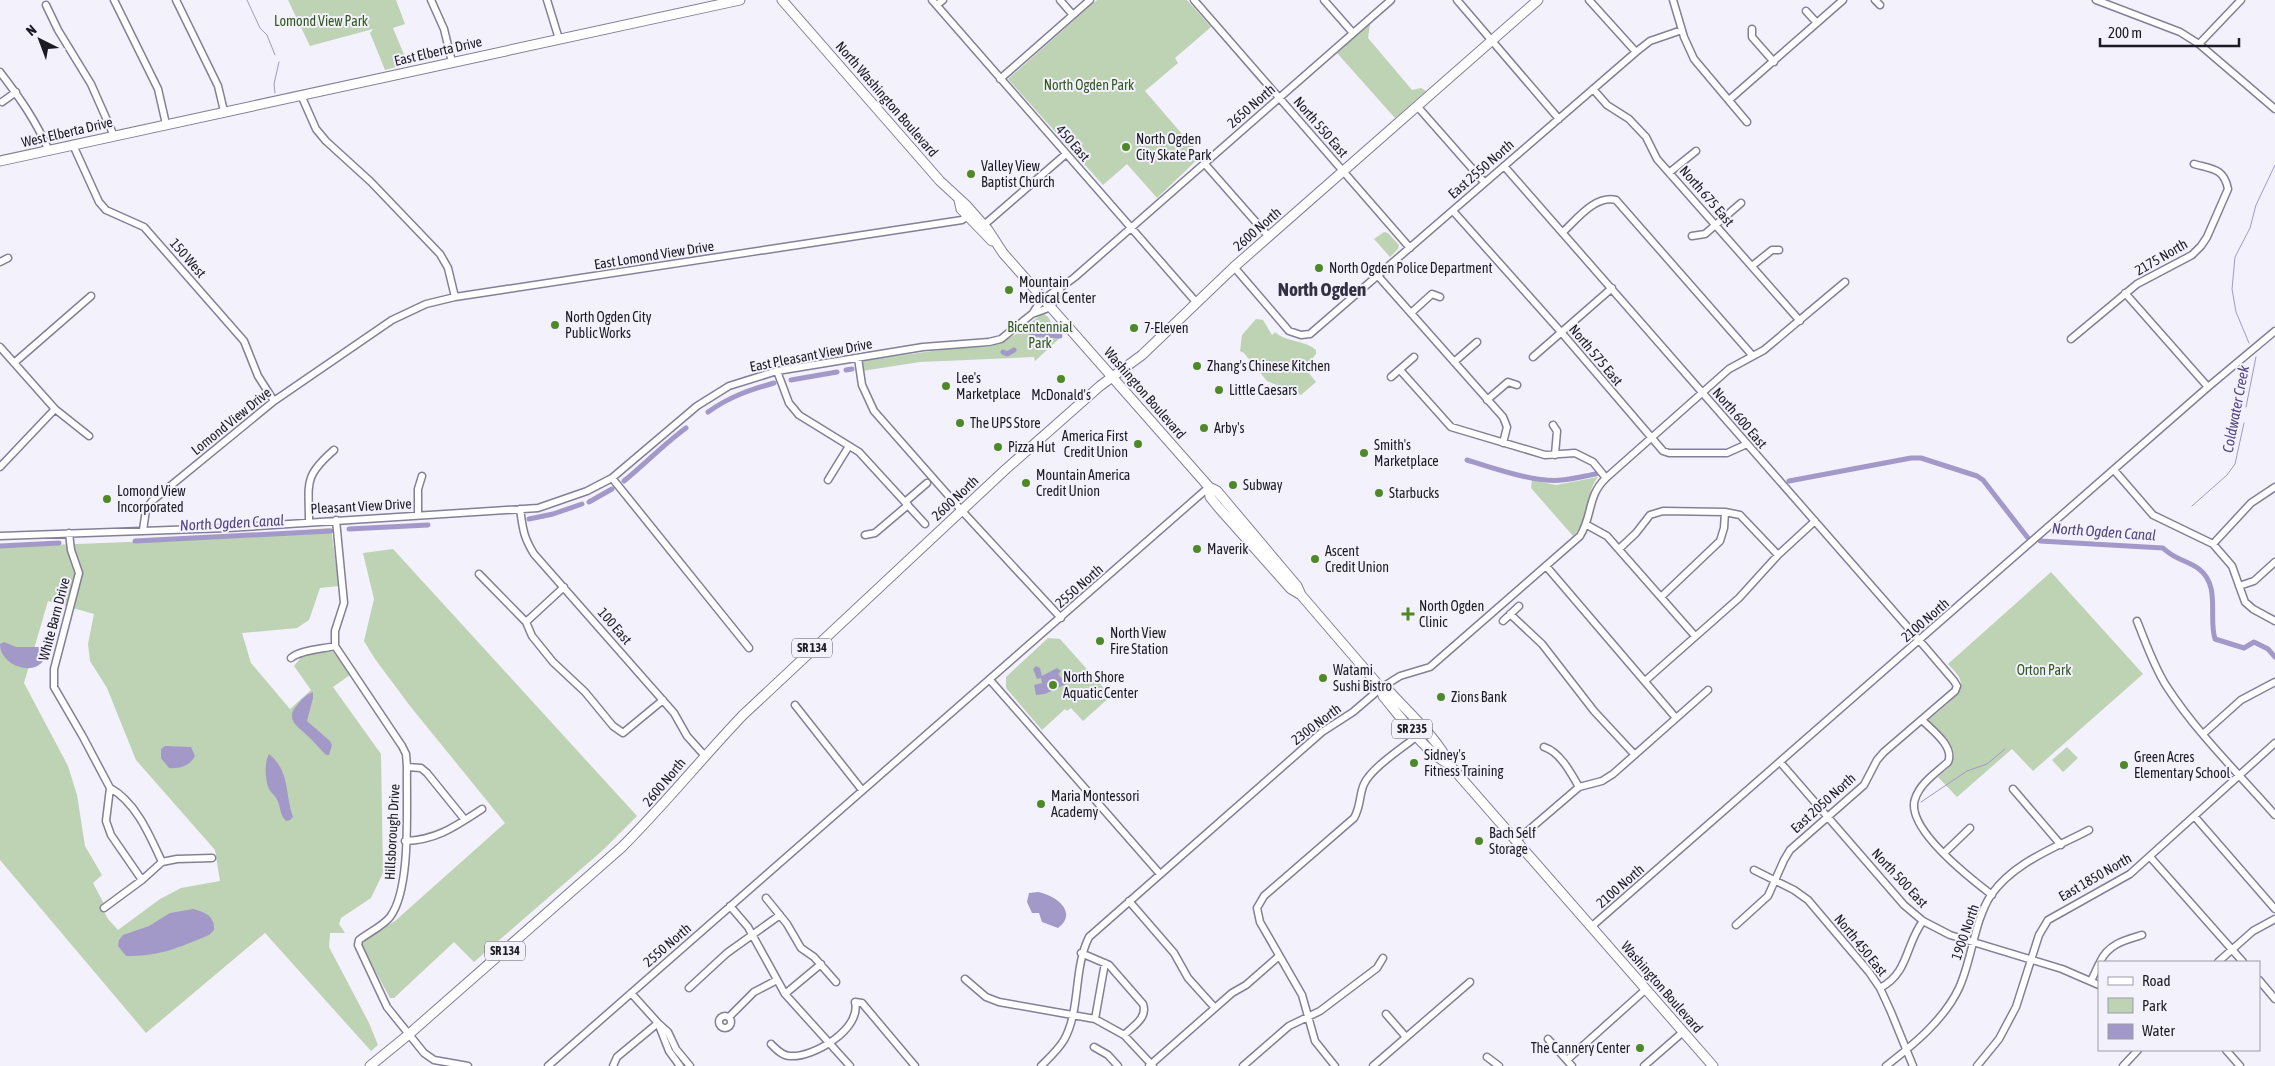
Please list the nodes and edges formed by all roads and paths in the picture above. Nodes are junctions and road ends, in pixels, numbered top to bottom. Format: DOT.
graph roads {
  1 [pos="114,0"];
  2 [pos="176,0"];
  3 [pos="432,0"];
  4 [pos="548,0"];
  5 [pos="740,0"];
  6 [pos="782,0"];
  7 [pos="942,0"];
  8 [pos="1060,0"];
  9 [pos="1090,0"];
  10 [pos="1194,0"];
  11 [pos="1324,0"];
  12 [pos="1391,0"];
  13 [pos="1457,0"];
  14 [pos="1538,0"];
  15 [pos="1588,0"];
  16 [pos="1673,0"];
  17 [pos="1843,0"];
  18 [pos="2096,0"];
  19 [pos="2241,0"];
  20 [pos="934,3"];
  21 [pos="46,5"];
  22 [pos="1806,11"];
  23 [pos="1073,15"];
  24 [pos="1817,23"];
  25 [pos="1752,29"];
  26 [pos="1682,30"];
  27 [pos="1353,33"];
  28 [pos="559,39"];
  29 [pos="1492,40"];
  30 [pos="2199,44"];
  31 [pos="1636,52"];
  32 [pos="452,62"];
  33 [pos="1774,62"];
  34 [pos="0,72"];
  35 [pos="1000,79"];
  36 [pos="1593,89"];
  37 [pos="16,92"];
  38 [pos="301,95"];
  39 [pos="1279,98"];
  40 [pos="1729,100"];
  41 [pos="2,102"];
  42 [pos="1416,106"];
  43 [pos="2275,109"];
  44 [pos="224,112"];
  45 [pos="1559,118"];
  46 [pos="1747,122"];
  47 [pos="166,124"];
  48 [pos="141,130"];
  49 [pos="114,136"];
  50 [pos="73,145"];
  51 [pos="49,151"];
  52 [pos="1696,151"];
  53 [pos="1066,154"];
  54 [pos="0,161"];
  55 [pos="1204,163"];
  56 [pos="2194,164"];
  57 [pos="1504,166"];
  58 [pos="1343,171"];
  59 [pos="1670,172"];
  60 [pos="1484,182"];
  61 [pos="958,200"];
  62 [pos="1741,203"];
  63 [pos="1452,211"];
  64 [pos="968,216"];
  65 [pos="984,225"];
  66 [pos="1716,225"];
  67 [pos="1131,228"];
  68 [pos="1563,232"];
  69 [pos="1692,236"];
  70 [pos="1269,237"];
  71 [pos="997,245"];
  72 [pos="1410,248"];
  73 [pos="1778,250"];
  74 [pos="8,258"];
  75 [pos="0,262"];
  76 [pos="1752,266"];
  77 [pos="1234,267"];
  78 [pos="1020,272"];
  79 [pos="1378,276"];
  80 [pos="1845,282"];
  81 [pos="1612,288"];
  82 [pos="1060,290"];
  83 [pos="2126,293"];
  84 [pos="91,296"];
  85 [pos="1440,297"];
  86 [pos="455,298"];
  87 [pos="1043,298"];
  88 [pos="1196,302"];
  89 [pos="1051,306"];
  90 [pos="1411,313"];
  91 [pos="1032,314"];
  92 [pos="1800,322"];
  93 [pos="2275,331"];
  94 [pos="1561,332"];
  95 [pos="2071,339"];
  96 [pos="1477,342"];
  97 [pos="354,346"];
  98 [pos="0,347"];
  99 [pos="1752,355"];
  100 [pos="1414,357"];
  101 [pos="1533,357"];
  102 [pos="858,358"];
  103 [pos="1454,362"];
  104 [pos="14,363"];
  105 [pos="1400,370"];
  106 [pos="777,371"];
  107 [pos="1112,376"];
  108 [pos="1392,377"];
  109 [pos="1517,385"];
  110 [pos="2208,387"];
  111 [pos="1702,393"];
  112 [pos="1487,400"];
  113 [pos="274,401"];
  114 [pos="55,409"];
  115 [pos="1553,425"];
  116 [pos="89,436"];
  117 [pos="1650,438"];
  118 [pos="1503,443"];
  119 [pos="1747,444"];
  120 [pos="849,446"];
  121 [pos="334,450"];
  122 [pos="1555,455"];
  123 [pos="0,467"];
  124 [pos="2114,470"];
  125 [pos="422,476"];
  126 [pos="612,478"];
  127 [pos="1606,478"];
  128 [pos="828,480"];
  129 [pos="927,483"];
  130 [pos="1209,487"];
  131 [pos="2275,487"];
  132 [pos="572,497"];
  133 [pos="907,503"];
  134 [pos="520,509"];
  135 [pos="962,511"];
  136 [pos="1725,512"];
  137 [pos="418,515"];
  138 [pos="336,520"];
  139 [pos="309,521"];
  140 [pos="1816,521"];
  141 [pos="925,524"];
  142 [pos="1587,525"];
  143 [pos="142,530"];
  144 [pos="69,533"];
  145 [pos="865,535"];
  146 [pos="0,536"];
  147 [pos="2214,544"];
  148 [pos="1619,549"];
  149 [pos="1778,555"];
  150 [pos="2275,562"];
  151 [pos="1546,566"];
  152 [pos="479,574"];
  153 [pos="2239,586"];
  154 [pos="564,587"];
  155 [pos="1301,595"];
  156 [pos="1661,597"];
  157 [pos="1519,606"];
  158 [pos="1510,614"];
  159 [pos="1061,618"];
  160 [pos="1502,621"];
  161 [pos="2137,621"];
  162 [pos="2275,621"];
  163 [pos="526,622"];
  164 [pos="1695,636"];
  165 [pos="1920,641"];
  166 [pos="335,646"];
  167 [pos="749,648"];
  168 [pos="291,658"];
  169 [pos="990,680"];
  170 [pos="1644,681"];
  171 [pos="2275,682"];
  172 [pos="1957,686"];
  173 [pos="1381,688"];
  174 [pos="1708,690"];
  175 [pos="663,700"];
  176 [pos="795,705"];
  177 [pos="1676,718"];
  178 [pos="1922,720"];
  179 [pos="2203,734"];
  180 [pos="1417,736"];
  181 [pos="2275,744"];
  182 [pos="1544,747"];
  183 [pos="1634,754"];
  184 [pos="704,755"];
  185 [pos="1780,762"];
  186 [pos="1449,764"];
  187 [pos="407,767"];
  188 [pos="2240,776"];
  189 [pos="1579,787"];
  190 [pos="110,788"];
  191 [pos="2013,789"];
  192 [pos="862,790"];
  193 [pos="482,809"];
  194 [pos="2275,815"];
  195 [pos="1828,816"];
  196 [pos="2195,818"];
  197 [pos="465,820"];
  198 [pos="1970,828"];
  199 [pos="2089,830"];
  200 [pos="405,840"];
  201 [pos="1516,841"];
  202 [pos="2061,845"];
  203 [pos="1944,853"];
  204 [pos="212,858"];
  205 [pos="2151,858"];
  206 [pos="162,862"];
  207 [pos="1754,870"];
  208 [pos="1160,874"];
  209 [pos="142,880"];
  210 [pos="1774,881"];
  211 [pos="1992,895"];
  212 [pos="766,898"];
  213 [pos="1129,901"];
  214 [pos="730,906"];
  215 [pos="104,908"];
  216 [pos="2275,909"];
  217 [pos="780,915"];
  218 [pos="2275,919"];
  219 [pos="1923,921"];
  220 [pos="1736,925"];
  221 [pos="1591,927"];
  222 [pos="2142,935"];
  223 [pos="753,936"];
  224 [pos="1974,942"];
  225 [pos="2232,950"];
  226 [pos="1081,953"];
  227 [pos="1279,956"];
  228 [pos="1383,958"];
  229 [pos="2031,960"];
  230 [pos="2100,961"];
  231 [pos="2219,961"];
  232 [pos="2242,961"];
  233 [pos="1105,963"];
  234 [pos="821,964"];
  235 [pos="2098,965"];
  236 [pos="965,979"];
  237 [pos="777,980"];
  238 [pos="2091,981"];
  239 [pos="2260,981"];
  240 [pos="836,982"];
  241 [pos="1470,982"];
  242 [pos="2098,984"];
  243 [pos="689,988"];
  244 [pos="1880,988"];
  245 [pos="1645,990"];
  246 [pos="631,993"];
  247 [pos="785,994"];
  248 [pos="2275,998"];
  249 [pos="1214,1008"];
  250 [pos="1072,1014"];
  251 [pos="1386,1014"];
  252 [pos="1308,1016"];
  253 [pos="729,1017"];
  254 [pos="1095,1019"];
  255 [pos="658,1023"];
  256 [pos="1683,1032"];
  257 [pos="408,1035"];
  258 [pos="1124,1035"];
  259 [pos="1406,1037"];
  260 [pos="1548,1039"];
  261 [pos="830,1042"];
  262 [pos="771,1044"];
  263 [pos="1094,1047"];
  264 [pos="1906,1050"];
  265 [pos="2137,1051"];
  266 [pos="2227,1051"];
  267 [pos="1487,1057"];
  268 [pos="1566,1060"];
  269 [pos="1113,1064"];
  270 [pos="1151,1065"];
  271 [pos="370,1066"];
  272 [pos="468,1066"];
  273 [pos="548,1066"];
  274 [pos="613,1066"];
  275 [pos="680,1066"];
  276 [pos="690,1066"];
  277 [pos="850,1066"];
  278 [pos="915,1066"];
  279 [pos="1040,1066"];
  280 [pos="1243,1066"];
  281 [pos="1335,1066"];
  282 [pos="1373,1066"];
  283 [pos="1499,1066"];
  284 [pos="1572,1066"];
  285 [pos="1644,1066"];
  286 [pos="1713,1066"];
  287 [pos="1886,1066"];
  288 [pos="1913,1066"];
  289 [pos="1977,1066"];
  290 [pos="2123,1066"];
  291 [pos="2240,1066"];
  1 -- 47 [label="street"];
  2 -- 44 [label="street"];
  3 -- 32 [label="street"];
  4 -- 28 [label="street"];
  5 -- 28 [label="main road, East Elberta Drive"];
  6 -- 61 [label="main road, North Washington Boulevard"];
  7 -- 20 [label="street"];
  8 -- 23 [label="street"];
  9 -- 23 [label="street"];
  10 -- 39 [label="street, North 550 East"];
  11 -- 27 [label="street"];
  12 -- 27 [label="street, 2650 North"];
  13 -- 29 [label="street"];
  14 -- 29 [label="main road, 2600 North"];
  15 -- 31 [label="street"];
  16 -- 26 [label="street"];
  17 -- 24 [label="street"];
  18 -- 30 [label="street"];
  19 -- 30 [label="street"];
  20 -- 35 [label="street, 450 East"];
  21 -- 49 [label="street"];
  22 -- 24 [label="street"];
  23 -- 35 [label="street"];
  24 -- 33 [label="street"];
  25 -- 33 [label="street"];
  26 -- 31 [label="street, East 2550 North"];
  26 -- 40 [label="street"];
  27 -- 39 [label="street, 2650 North"];
  28 -- 32 [label="main road, East Elberta Drive"];
  29 -- 42 [label="main road, 2600 North"];
  29 -- 45 [label="street"];
  30 -- 43 [label="street"];
  31 -- 36 [label="street, East 2550 North"];
  32 -- 38 [label="main road, East Elberta Drive"];
  33 -- 40 [label="street"];
  34 -- 37 [label="street"];
  35 -- 53 [label="street, 450 East"];
  36 -- 45 [label="street, East 2550 North"];
  36 -- 59 [label="street, North 675 East"];
  37 -- 41 [label="street"];
  37 -- 51 [label="street"];
  38 -- 44 [label="main road, East Elberta Drive"];
  38 -- 86 [label="street"];
  39 -- 55 [label="street, 2650 North"];
  39 -- 58 [label="street, North 550 East"];
  40 -- 46 [label="street"];
  42 -- 58 [label="main road, 2600 North"];
  42 -- 60 [label="street"];
  44 -- 47 [label="main road, East Elberta Drive"];
  45 -- 57 [label="street, East 2550 North"];
  47 -- 48 [label="main road, East Elberta Drive"];
  48 -- 49 [label="main road, West Elberta Drive"];
  49 -- 50 [label="main road, West Elberta Drive"];
  50 -- 51 [label="main road, West Elberta Drive"];
  50 -- 113 [label="street, 150 West"];
  51 -- 54 [label="main road, West Elberta Drive"];
  52 -- 59 [label="street"];
  53 -- 65 [label="street"];
  53 -- 67 [label="street, 450 East"];
  55 -- 67 [label="street, 2650 North"];
  55 -- 70 [label="street"];
  56 -- 83 [label="street, 2175 North"];
  57 -- 60 [label="street, East 2550 North"];
  57 -- 68 [label="street, North 600 East"];
  58 -- 70 [label="main road, 2600 North"];
  58 -- 72 [label="street, North 550 East"];
  59 -- 66 [label="street, North 675 East"];
  60 -- 63 [label="street, East 2550 North"];
  61 -- 64 [label="main road, North Washington Boulevard"];
  61 -- 65 [label="main road, North Washington Boulevard"];
  62 -- 66 [label="street"];
  63 -- 72 [label="street, East 2550 North"];
  63 -- 94 [label="street, North 575 East"];
  64 -- 71 [label="main road, North Washington Boulevard"];
  64 -- 86 [label="street, East Lomond View Drive"];
  65 -- 71 [label="main road, North Washington Boulevard"];
  66 -- 69 [label="street"];
  66 -- 76 [label="street, North 675 East"];
  67 -- 82 [label="street, 2650 North"];
  67 -- 88 [label="street, 450 East"];
  68 -- 81 [label="street, North 600 East"];
  68 -- 99 [label="street"];
  70 -- 77 [label="main road, 2600 North"];
  71 -- 78 [label="main road, North Washington Boulevard"];
  72 -- 79 [label="street, East 2550 North"];
  73 -- 76 [label="street"];
  74 -- 75 [label="street"];
  76 -- 92 [label="street, North 675 East"];
  77 -- 79 [label="street, East 2550 North"];
  77 -- 88 [label="main road, 2600 North"];
  78 -- 87 [label="main road, Washington Boulevard"];
  79 -- 90 [label="street"];
  80 -- 92 [label="street"];
  81 -- 94 [label="street"];
  81 -- 111 [label="street, North 600 East"];
  82 -- 87 [label="street, 2650 North"];
  82 -- 89 [label="street, 2650 North"];
  83 -- 95 [label="street, 2175 North"];
  83 -- 110 [label="street"];
  84 -- 104 [label="street"];
  85 -- 90 [label="street"];
  86 -- 97 [label="street, East Lomond View Drive"];
  87 -- 89 [label="main road, Washington Boulevard"];
  87 -- 91 [label="street"];
  88 -- 107 [label="main road, 2600 North"];
  89 -- 91 [label="street, East Pleasant View Drive"];
  89 -- 107 [label="main road, Washington Boulevard"];
  90 -- 103 [label="street"];
  91 -- 102 [label="street, East Pleasant View Drive"];
  92 -- 99 [label="street"];
  93 -- 110 [label="street, 2100 North"];
  94 -- 101 [label="street"];
  94 -- 117 [label="street, North 575 East"];
  96 -- 103 [label="street"];
  97 -- 113 [label="street, Lomond View Drive"];
  98 -- 104 [label="street"];
  99 -- 111 [label="street"];
  100 -- 105 [label="street"];
  102 -- 106 [label="street, East Pleasant View Drive"];
  102 -- 135 [label="street"];
  103 -- 112 [label="street"];
  104 -- 114 [label="street"];
  105 -- 108 [label="street"];
  105 -- 118 [label="street"];
  106 -- 120 [label="street"];
  106 -- 126 [label="street, East Pleasant View Drive"];
  107 -- 130 [label="main road, Washington Boulevard / SR 235"];
  107 -- 135 [label="main road, 2600 North / SR 134"];
  109 -- 112 [label="street"];
  110 -- 124 [label="street, 2100 North"];
  111 -- 117 [label="street"];
  111 -- 119 [label="street, North 600 East"];
  112 -- 118 [label="street"];
  113 -- 143 [label="street, Lomond View Drive"];
  114 -- 116 [label="street"];
  114 -- 123 [label="street"];
  115 -- 122 [label="street"];
  117 -- 119 [label="street, North 575 East"];
  117 -- 127 [label="street"];
  118 -- 122 [label="street"];
  119 -- 140 [label="street, North 600 East"];
  120 -- 128 [label="street"];
  120 -- 133 [label="street"];
  121 -- 139 [label="street"];
  122 -- 127 [label="street"];
  124 -- 147 [label="street"];
  124 -- 165 [label="street, 2100 North"];
  125 -- 137 [label="street"];
  126 -- 132 [label="street, East Pleasant View Drive"];
  126 -- 167 [label="street"];
  127 -- 142 [label="street"];
  129 -- 133 [label="street"];
  130 -- 155 [label="main road, Washington Boulevard / SR 235"];
  130 -- 155 [label="main road, SR 235"];
  130 -- 159 [label="street, 2550 North"];
  131 -- 147 [label="street"];
  132 -- 134 [label="street, Pleasant View Drive"];
  133 -- 141 [label="street"];
  133 -- 145 [label="street"];
  134 -- 137 [label="street, Pleasant View Drive"];
  134 -- 154 [label="street, 100 East"];
  135 -- 159 [label="street"];
  135 -- 184 [label="main road, 2600 North / SR 134"];
  136 -- 148 [label="street"];
  136 -- 149 [label="street"];
  136 -- 156 [label="street"];
  137 -- 138 [label="street, Pleasant View Drive"];
  138 -- 139 [label="street, Pleasant View Drive"];
  138 -- 166 [label="street"];
  139 -- 143 [label="street, Pleasant View Drive"];
  140 -- 149 [label="street"];
  140 -- 165 [label="street, North 600 East"];
  142 -- 148 [label="street"];
  142 -- 151 [label="street, 2300 North"];
  143 -- 144 [label="street, Pleasant View Drive"];
  144 -- 146 [label="street, Pleasant View Drive"];
  144 -- 190 [label="street, White Barn Drive"];
  147 -- 153 [label="street"];
  148 -- 156 [label="street"];
  149 -- 164 [label="street"];
  150 -- 153 [label="street"];
  151 -- 170 [label="street"];
  151 -- 173 [label="street, 2300 North"];
  152 -- 163 [label="street"];
  153 -- 162 [label="street"];
  154 -- 163 [label="street"];
  154 -- 175 [label="street, 100 East"];
  155 -- 173 [label="main road, SR 235"];
  156 -- 164 [label="street"];
  157 -- 158 [label="street"];
  158 -- 160 [label="street"];
  158 -- 183 [label="street"];
  159 -- 169 [label="street, 2550 North"];
  161 -- 179 [label="street"];
  163 -- 175 [label="street"];
  164 -- 170 [label="street"];
  165 -- 172 [label="street, North 600 East"];
  165 -- 185 [label="street, 2100 North"];
  166 -- 168 [label="street"];
  166 -- 187 [label="street, Hillsborough Drive"];
  169 -- 192 [label="street, 2550 North"];
  169 -- 208 [label="street"];
  170 -- 177 [label="street"];
  171 -- 179 [label="street"];
  172 -- 178 [label="street, East 2050 North"];
  173 -- 180 [label="main road, SR 235"];
  173 -- 186 [label="main road, SR 235"];
  173 -- 208 [label="street, 2300 North"];
  174 -- 177 [label="street"];
  175 -- 184 [label="street, 100 East"];
  176 -- 192 [label="street"];
  177 -- 183 [label="street"];
  178 -- 195 [label="street, East 2050 North"];
  178 -- 203 [label="street"];
  179 -- 188 [label="street"];
  180 -- 186 [label="main road, SR 235"];
  180 -- 227 [label="street"];
  181 -- 188 [label="street, East 1850 North"];
  182 -- 189 [label="street"];
  183 -- 189 [label="street"];
  184 -- 257 [label="main road, 2600 North / SR 134"];
  185 -- 195 [label="street, North 500 East"];
  185 -- 221 [label="street, 2100 North"];
  186 -- 201 [label="main road, SR 235"];
  187 -- 197 [label="street, Hillsborough Drive"];
  187 -- 200 [label="street, Hillsborough Drive"];
  188 -- 194 [label="street"];
  188 -- 196 [label="street, East 1850 North"];
  189 -- 201 [label="street"];
  190 -- 206 [label="street, White Barn Drive"];
  190 -- 209 [label="street"];
  191 -- 202 [label="street"];
  192 -- 214 [label="street, 2550 North"];
  193 -- 197 [label="street"];
  195 -- 210 [label="street, East 2050 North"];
  195 -- 219 [label="street, North 500 East"];
  196 -- 205 [label="street, East 1850 North"];
  196 -- 216 [label="street"];
  197 -- 200 [label="street"];
  198 -- 203 [label="street"];
  199 -- 202 [label="street, 1900 North"];
  200 -- 257 [label="street, Hillsborough Drive"];
  201 -- 221 [label="main road, SR 235"];
  202 -- 211 [label="street, 1900 North"];
  203 -- 211 [label="street"];
  204 -- 206 [label="street"];
  205 -- 225 [label="street"];
  205 -- 229 [label="street, East 1850 North"];
  206 -- 209 [label="street"];
  207 -- 210 [label="street, North 450 East"];
  208 -- 213 [label="street, 2300 North"];
  209 -- 215 [label="street"];
  210 -- 220 [label="street, East 2050 North"];
  210 -- 244 [label="street, North 450 East"];
  211 -- 224 [label="street, 1900 North"];
  212 -- 217 [label="street"];
  213 -- 226 [label="street, 2300 North"];
  213 -- 249 [label="street"];
  214 -- 223 [label="street"];
  214 -- 246 [label="street, 2550 North"];
  217 -- 223 [label="street"];
  217 -- 234 [label="street"];
  218 -- 225 [label="street"];
  219 -- 224 [label="street, North 500 East"];
  219 -- 244 [label="street"];
  221 -- 245 [label="main road, Washington Boulevard / SR 235"];
  222 -- 230 [label="street"];
  223 -- 237 [label="street"];
  223 -- 243 [label="street"];
  224 -- 229 [label="street, North 500 East"];
  224 -- 264 [label="street, 1900 North"];
  225 -- 231 [label="street"];
  225 -- 232 [label="street"];
  226 -- 233 [label="street"];
  226 -- 250 [label="street, 2300 North"];
  227 -- 249 [label="street"];
  227 -- 252 [label="street"];
  228 -- 252 [label="street"];
  229 -- 238 [label="street, North 500 East"];
  229 -- 289 [label="street, East 1850 North"];
  233 -- 254 [label="street"];
  233 -- 258 [label="street"];
  234 -- 240 [label="street"];
  234 -- 247 [label="street"];
  235 -- 238 [label="street"];
  236 -- 250 [label="street"];
  237 -- 247 [label="street"];
  237 -- 253 [label="street"];
  238 -- 242 [label="street"];
  239 -- 248 [label="street"];
  241 -- 259 [label="street"];
  244 -- 264 [label="street, North 450 East"];
  245 -- 256 [label="main road, Washington Boulevard / SR 235"];
  245 -- 268 [label="street"];
  246 -- 255 [label="street"];
  246 -- 273 [label="street, 2550 North"];
  247 -- 261 [label="street"];
  249 -- 270 [label="street"];
  250 -- 254 [label="street"];
  250 -- 279 [label="street, 2300 North"];
  251 -- 259 [label="street"];
  252 -- 280 [label="street"];
  252 -- 281 [label="street"];
  254 -- 258 [label="street"];
  255 -- 274 [label="street"];
  255 -- 275 [label="street"];
  255 -- 276 [label="street"];
  256 -- 285 [label="street"];
  256 -- 286 [label="main road, Washington Boulevard / SR 235"];
  257 -- 271 [label="main road, SR 134"];
  257 -- 272 [label="street, Hillsborough Drive"];
  258 -- 270 [label="street"];
  259 -- 282 [label="street"];
  260 -- 268 [label="street"];
  261 -- 262 [label="street"];
  261 -- 277 [label="street"];
  261 -- 278 [label="street"];
  263 -- 269 [label="street"];
  264 -- 287 [label="street, 1900 North"];
  264 -- 288 [label="street, North 450 East"];
  265 -- 290 [label="street"];
  266 -- 291 [label="street"];
  267 -- 283 [label="street"];
  268 -- 284 [label="street"];
}
